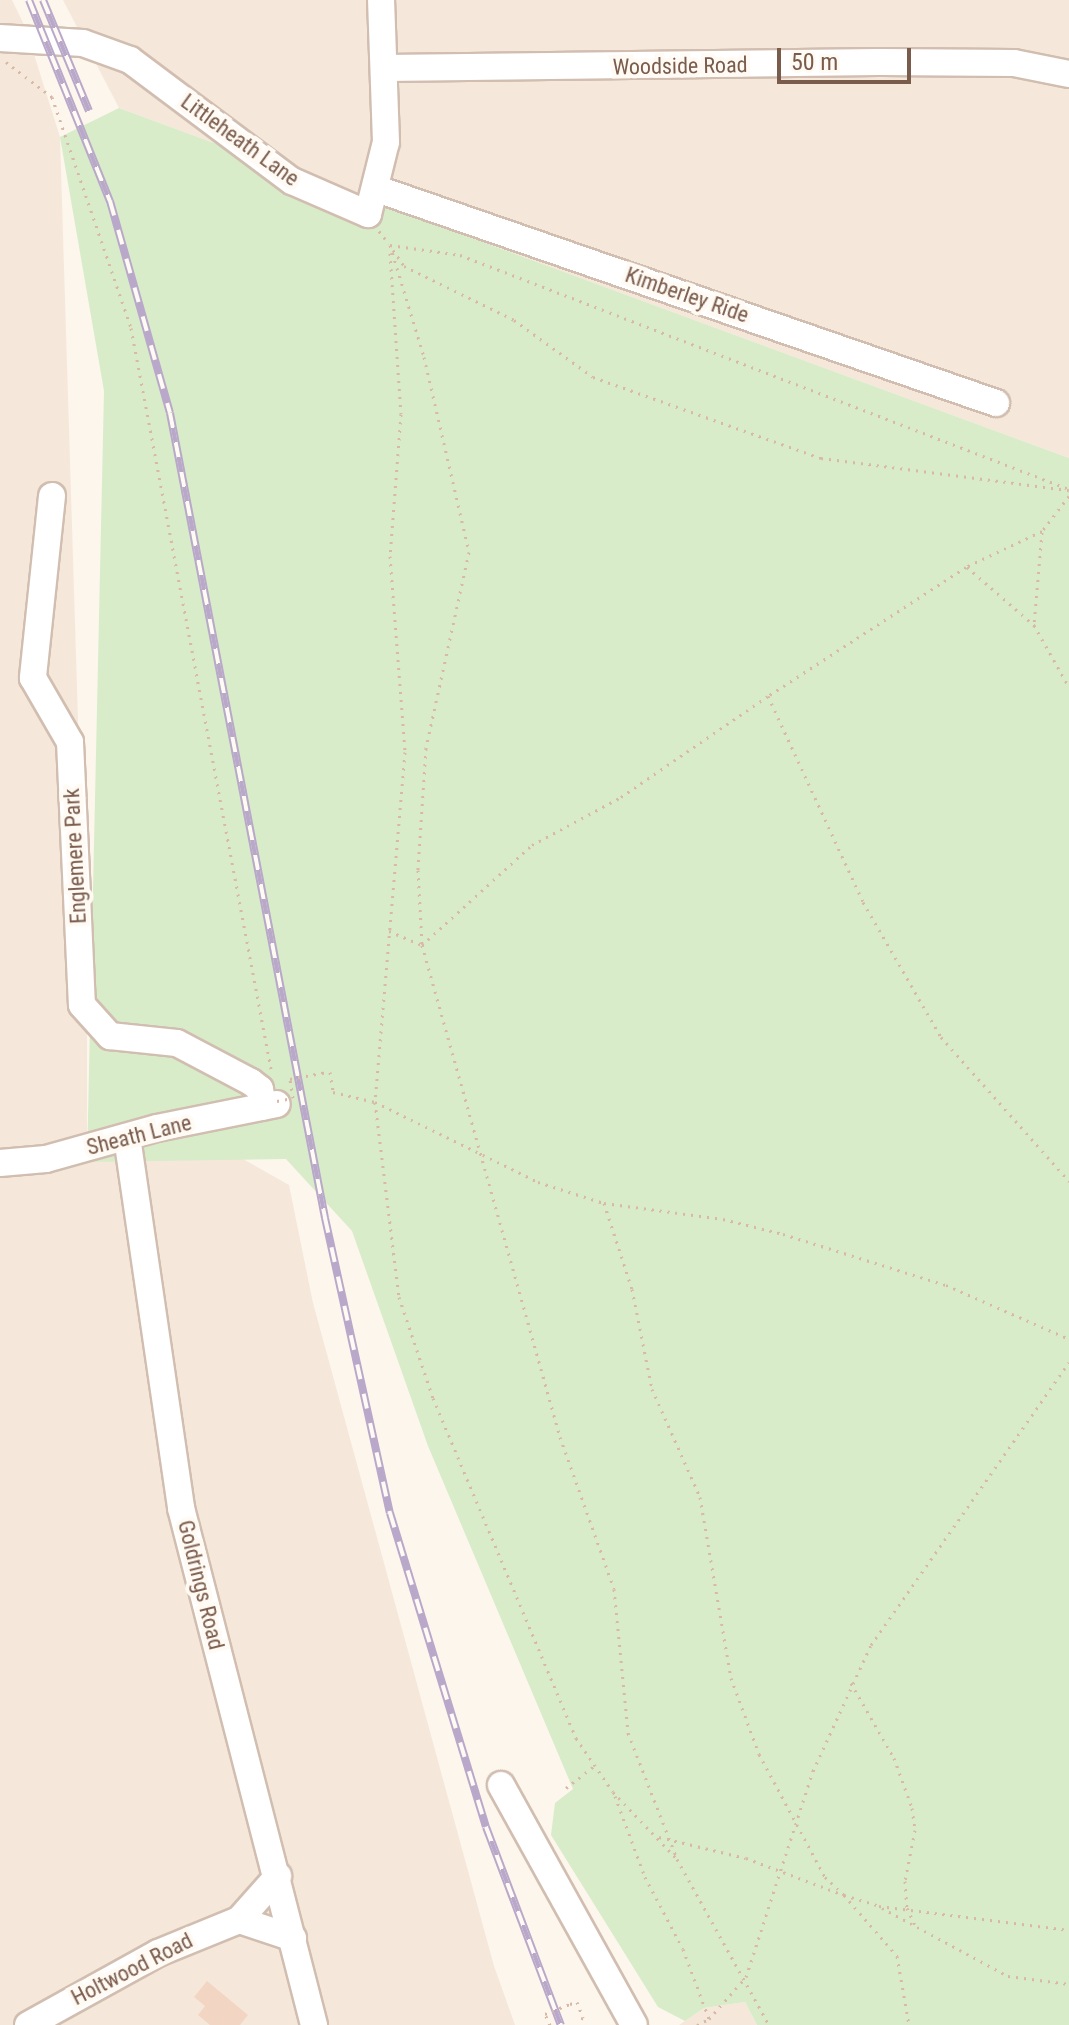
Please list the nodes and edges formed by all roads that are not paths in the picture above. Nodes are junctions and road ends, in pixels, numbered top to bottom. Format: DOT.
graph roads {
  1 [pos="381,0"];
  2 [pos="0,38"];
  3 [pos="386,68"];
  4 [pos="1069,74"];
  5 [pos="377,189"];
  6 [pos="996,403"];
  7 [pos="52,496"];
  8 [pos="273,1101"];
  9 [pos="127,1137"];
  10 [pos="0,1163"];
  11 [pos="501,1785"];
  12 [pos="278,1876"];
  13 [pos="239,1920"];
  14 [pos="293,1938"];
  15 [pos="28,2025"];
  16 [pos="314,2025"];
  17 [pos="634,2025"];
  1 -- 3 [label="street"];
  2 -- 5 [label="street, Littleheath Lane"];
  3 -- 4 [label="street, Woodside Road"];
  3 -- 5 [label="street"];
  5 -- 6 [label="street, Kimberley Ride"];
  7 -- 8 [label="street, Englemere Park"];
  8 -- 9 [label="street, Sheath Lane"];
  9 -- 10 [label="street, Sheath Lane"];
  9 -- 12 [label="street, Goldrings Road"];
  11 -- 17 [label="street"];
  12 -- 13 [label="street, Holtwood Road"];
  12 -- 14 [label="street, Goldrings Road"];
  13 -- 14 [label="street"];
  13 -- 15 [label="street, Holtwood Road"];
  14 -- 16 [label="street, Goldrings Road"];
}
